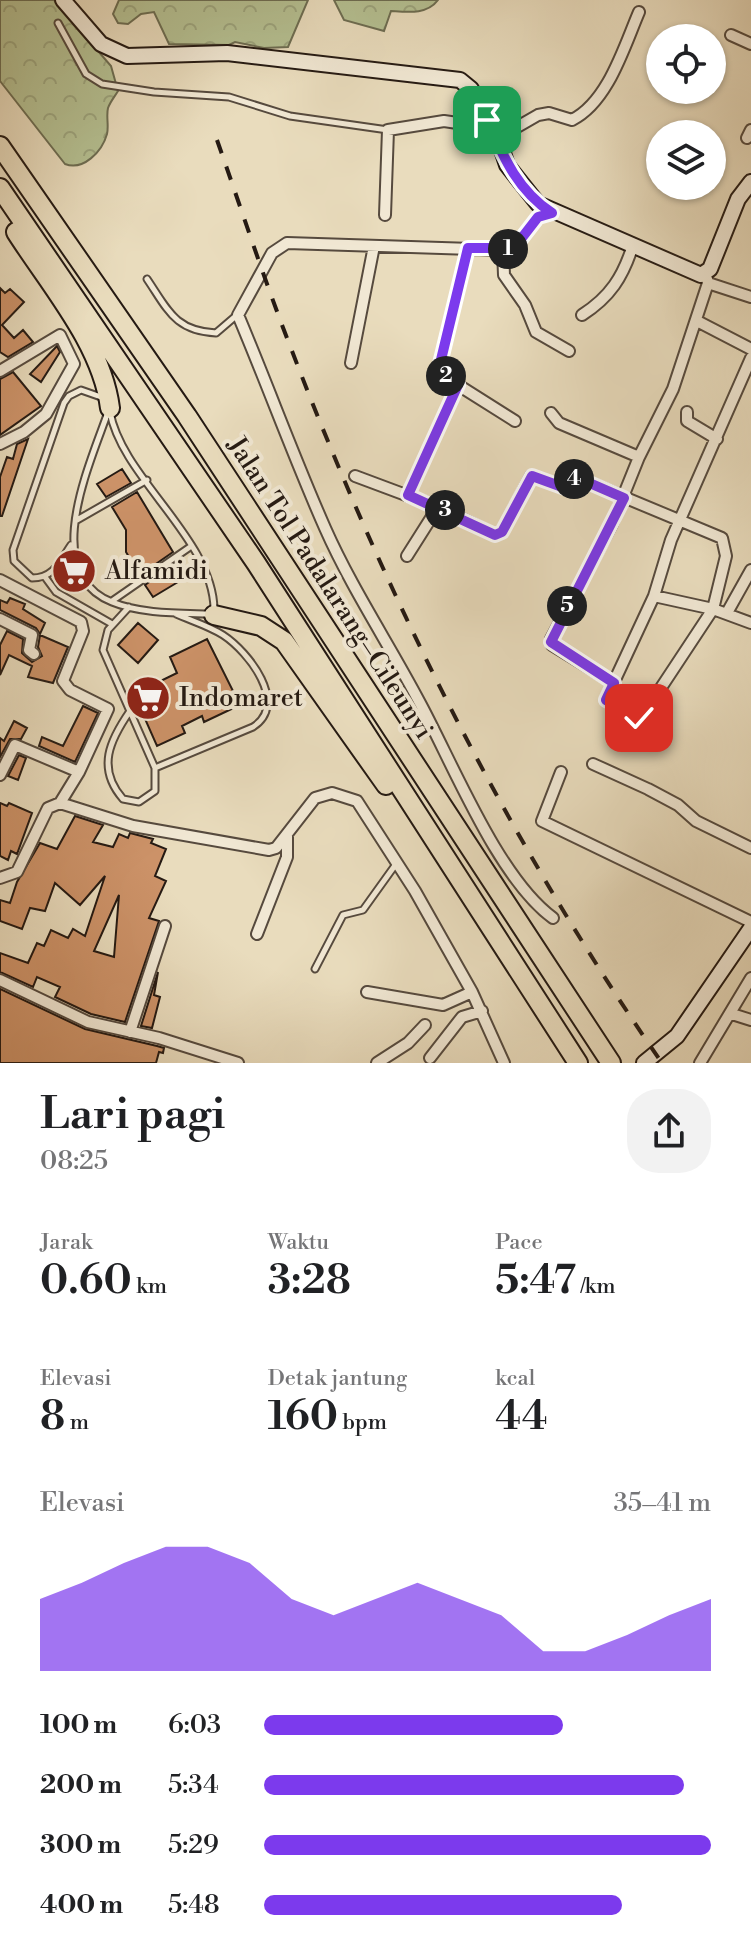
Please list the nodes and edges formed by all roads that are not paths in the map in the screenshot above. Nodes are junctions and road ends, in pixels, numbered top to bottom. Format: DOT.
graph roads {
  1 [pos="63,0"];
  2 [pos="639,12"];
  3 [pos="58,23"];
  4 [pos="731,35"];
  5 [pos="751,44"];
  6 [pos="388,130"];
  7 [pos="494,133"];
  8 [pos="0,146"];
  9 [pos="751,182"];
  10 [pos="0,188"];
  11 [pos="0,200"];
  12 [pos="552,213"];
  13 [pos="385,215"];
  14 [pos="633,245"];
  15 [pos="374,246"];
  16 [pos="468,248"];
  17 [pos="503,250"];
  18 [pos="707,278"];
  19 [pos="147,279"];
  20 [pos="751,297"];
  21 [pos="238,315"];
  22 [pos="582,315"];
  23 [pos="697,321"];
  24 [pos="751,349"];
  25 [pos="569,351"];
  26 [pos="751,358"];
  27 [pos="351,363"];
  28 [pos="0,371"];
  29 [pos="458,385"];
  30 [pos="110,408"];
  31 [pos="687,412"];
  32 [pos="551,413"];
  33 [pos="515,421"];
  34 [pos="717,439"];
  35 [pos="0,444"];
  36 [pos="639,457"];
  37 [pos="355,476"];
  38 [pos="147,480"];
  39 [pos="408,495"];
  40 [pos="624,498"];
  41 [pos="438,507"];
  42 [pos="76,520"];
  43 [pos="681,520"];
  44 [pos="71,545"];
  45 [pos="190,547"];
  46 [pos="407,556"];
  47 [pos="751,570"];
  48 [pos="45,577"];
  49 [pos="0,580"];
  50 [pos="654,596"];
  51 [pos="111,602"];
  52 [pos="129,606"];
  53 [pos="713,609"];
  54 [pos="728,611"];
  55 [pos="172,613"];
  56 [pos="214,615"];
  57 [pos="3,620"];
  58 [pos="751,623"];
  59 [pos="112,624"];
  60 [pos="0,635"];
  61 [pos="34,654"];
  62 [pos="614,683"];
  63 [pos="131,710"];
  64 [pos="593,764"];
  65 [pos="155,768"];
  66 [pos="79,772"];
  67 [pos="561,772"];
  68 [pos="0,775"];
  69 [pos="60,803"];
  70 [pos="412,808"];
  71 [pos="287,834"];
  72 [pos="751,848"];
  73 [pos="397,863"];
  74 [pos="0,878"];
  75 [pos="553,918"];
  76 [pos="751,925"];
  77 [pos="165,926"];
  78 [pos="257,934"];
  79 [pos="315,969"];
  80 [pos="751,978"];
  81 [pos="0,980"];
  82 [pos="367,992"];
  83 [pos="472,992"];
  84 [pos="482,1011"];
  85 [pos="732,1014"];
  86 [pos="751,1020"];
  87 [pos="425,1025"];
  88 [pos="130,1032"];
  89 [pos="430,1058"];
  90 [pos="238,1063"];
  91 [pos="377,1063"];
  92 [pos="504,1063"];
  93 [pos="578,1063"];
  94 [pos="611,1063"];
  95 [pos="644,1063"];
  96 [pos="700,1063"];
  1 -- 7 [label="street"];
  2 -- 7 [label="street"];
  3 -- 6 [label="lane"];
  4 -- 5 [label="street"];
  6 -- 7 [label="street"];
  6 -- 13 [label="street"];
  7 -- 12 [label="street"];
  8 -- 94 [label="highway, Jalan Tol Padalarang–Cileunyi"];
  9 -- 18 [label="street"];
  10 -- 70 [label="highway, Jalan Tol Padalarang–Cileunyi"];
  11 -- 30 [label="highway"];
  12 -- 14 [label="street"];
  12 -- 17 [label="street"];
  14 -- 18 [label="street"];
  14 -- 22 [label="street"];
  15 -- 16 [label="street"];
  15 -- 21 [label="street"];
  15 -- 27 [label="street"];
  16 -- 17 [label="street"];
  16 -- 29 [label="street"];
  17 -- 25 [label="street"];
  18 -- 20 [label="street"];
  18 -- 23 [label="street"];
  19 -- 21 [label="lane"];
  21 -- 75 [label="street"];
  23 -- 24 [label="street"];
  23 -- 36 [label="street"];
  26 -- 34 [label="street"];
  28 -- 35 [label="street"];
  29 -- 33 [label="street"];
  29 -- 39 [label="street"];
  30 -- 38 [label="lane"];
  30 -- 42 [label="lane"];
  30 -- 48 [label="lane"];
  31 -- 34 [label="street"];
  32 -- 36 [label="street"];
  34 -- 43 [label="street"];
  36 -- 40 [label="street"];
  37 -- 39 [label="street"];
  38 -- 42 [label="lane"];
  38 -- 45 [label="lane"];
  39 -- 41 [label="street"];
  40 -- 41 [label="street"];
  40 -- 43 [label="street"];
  40 -- 62 [label="street"];
  41 -- 46 [label="street"];
  42 -- 44 [label="lane"];
  43 -- 50 [label="street"];
  43 -- 53 [label="street"];
  44 -- 48 [label="lane"];
  44 -- 51 [label="lane"];
  45 -- 51 [label="lane"];
  45 -- 56 [label="lane"];
  47 -- 54 [label="street"];
  48 -- 59 [label="lane"];
  49 -- 66 [label="street"];
  50 -- 53 [label="street"];
  50 -- 62 [label="street"];
  51 -- 52 [label="lane"];
  52 -- 55 [label="lane"];
  52 -- 59 [label="lane"];
  53 -- 54 [label="street"];
  53 -- 62 [label="street"];
  54 -- 58 [label="street"];
  55 -- 56 [label="lane"];
  55 -- 65 [label="lane"];
  56 -- 70 [label="highway"];
  57 -- 60 [label="street"];
  57 -- 61 [label="street"];
  59 -- 63 [label="lane"];
  63 -- 65 [label="lane"];
  63 -- 65 [label="lane"];
  64 -- 72 [label="street"];
  66 -- 68 [label="street"];
  66 -- 69 [label="street"];
  67 -- 76 [label="street"];
  69 -- 71 [label="street"];
  69 -- 74 [label="street"];
  70 -- 93 [label="highway, Jalan Tol Padalarang–Cileunyi"];
  71 -- 73 [label="street"];
  71 -- 78 [label="street"];
  73 -- 79 [label="lane"];
  73 -- 83 [label="street"];
  76 -- 95 [label="street"];
  77 -- 88 [label="street"];
  80 -- 85 [label="street"];
  81 -- 88 [label="street"];
  82 -- 83 [label="street"];
  83 -- 84 [label="street"];
  84 -- 89 [label="street"];
  84 -- 92 [label="street"];
  85 -- 86 [label="street"];
  85 -- 96 [label="street"];
  87 -- 91 [label="street"];
  88 -- 90 [label="street"];
}
